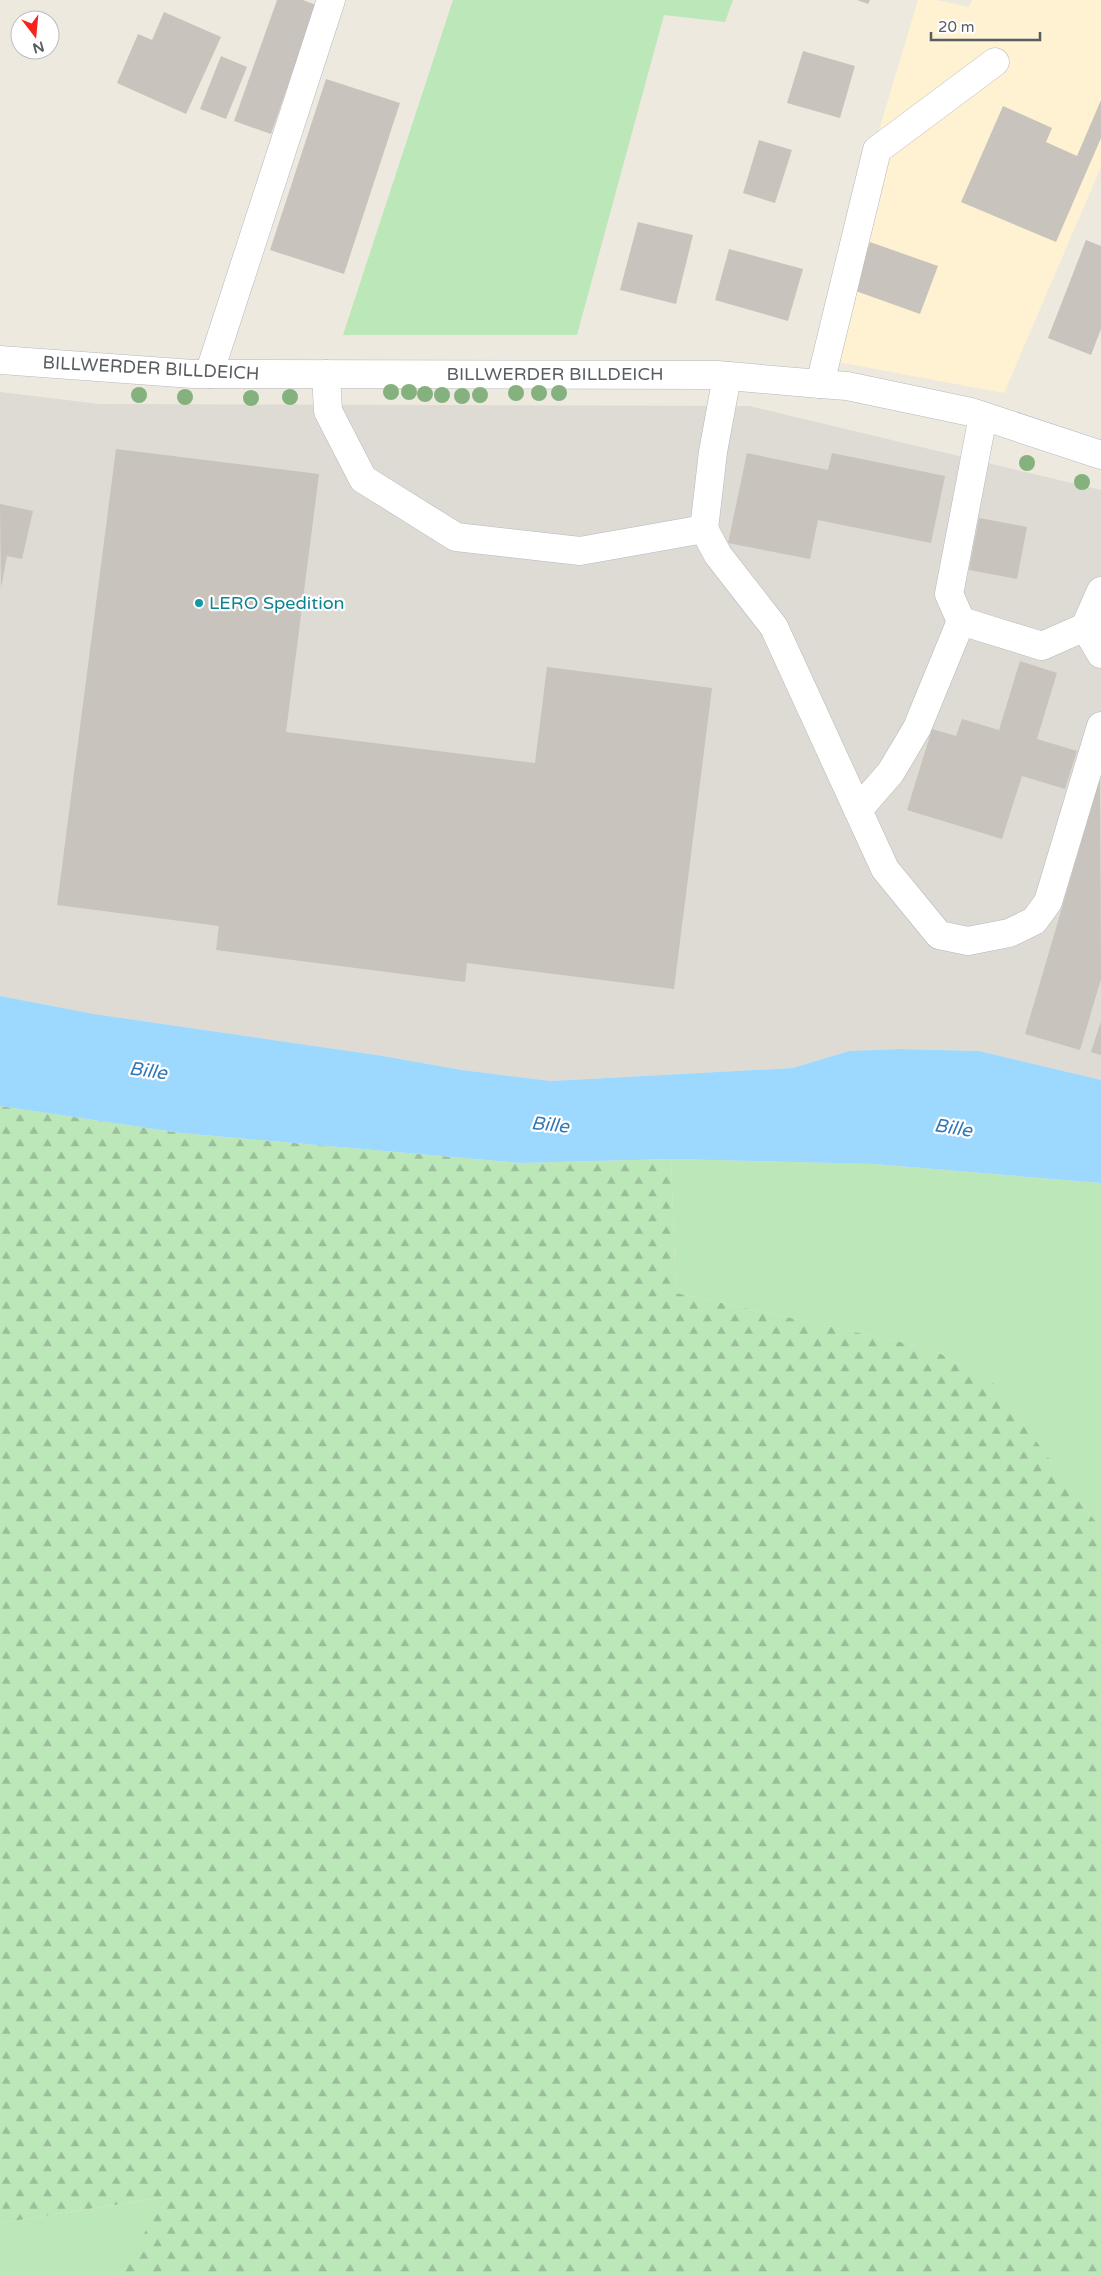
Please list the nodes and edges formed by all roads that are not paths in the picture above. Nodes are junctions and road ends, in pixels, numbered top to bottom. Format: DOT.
graph roads {
  1 [pos="331,0"];
  2 [pos="995,62"];
  3 [pos="0,360"];
  4 [pos="209,374"];
  5 [pos="326,374"];
  6 [pos="727,376"];
  7 [pos="820,384"];
  8 [pos="983,416"];
  9 [pos="1101,455"];
  10 [pos="704,529"];
  11 [pos="1101,591"];
  12 [pos="962,621"];
  13 [pos="1085,627"];
  14 [pos="1101,654"];
  15 [pos="1101,726"];
  16 [pos="858,810"];
  1 -- 4 [label="street"];
  2 -- 7 [label="street"];
  3 -- 4 [label="street, BILLWERDER BILLDEICH"];
  4 -- 5 [label="street, BILLWERDER BILLDEICH"];
  5 -- 6 [label="street, BILLWERDER BILLDEICH"];
  5 -- 10 [label="street"];
  6 -- 7 [label="street, BILLWERDER BILLDEICH"];
  6 -- 10 [label="street"];
  7 -- 8 [label="street, BILLWERDER BILLDEICH"];
  8 -- 9 [label="street, BILLWERDER BILLDEICH"];
  8 -- 12 [label="street"];
  10 -- 16 [label="street"];
  11 -- 13 [label="street"];
  12 -- 13 [label="street"];
  12 -- 16 [label="street"];
  13 -- 14 [label="street"];
  15 -- 16 [label="street"];
}
